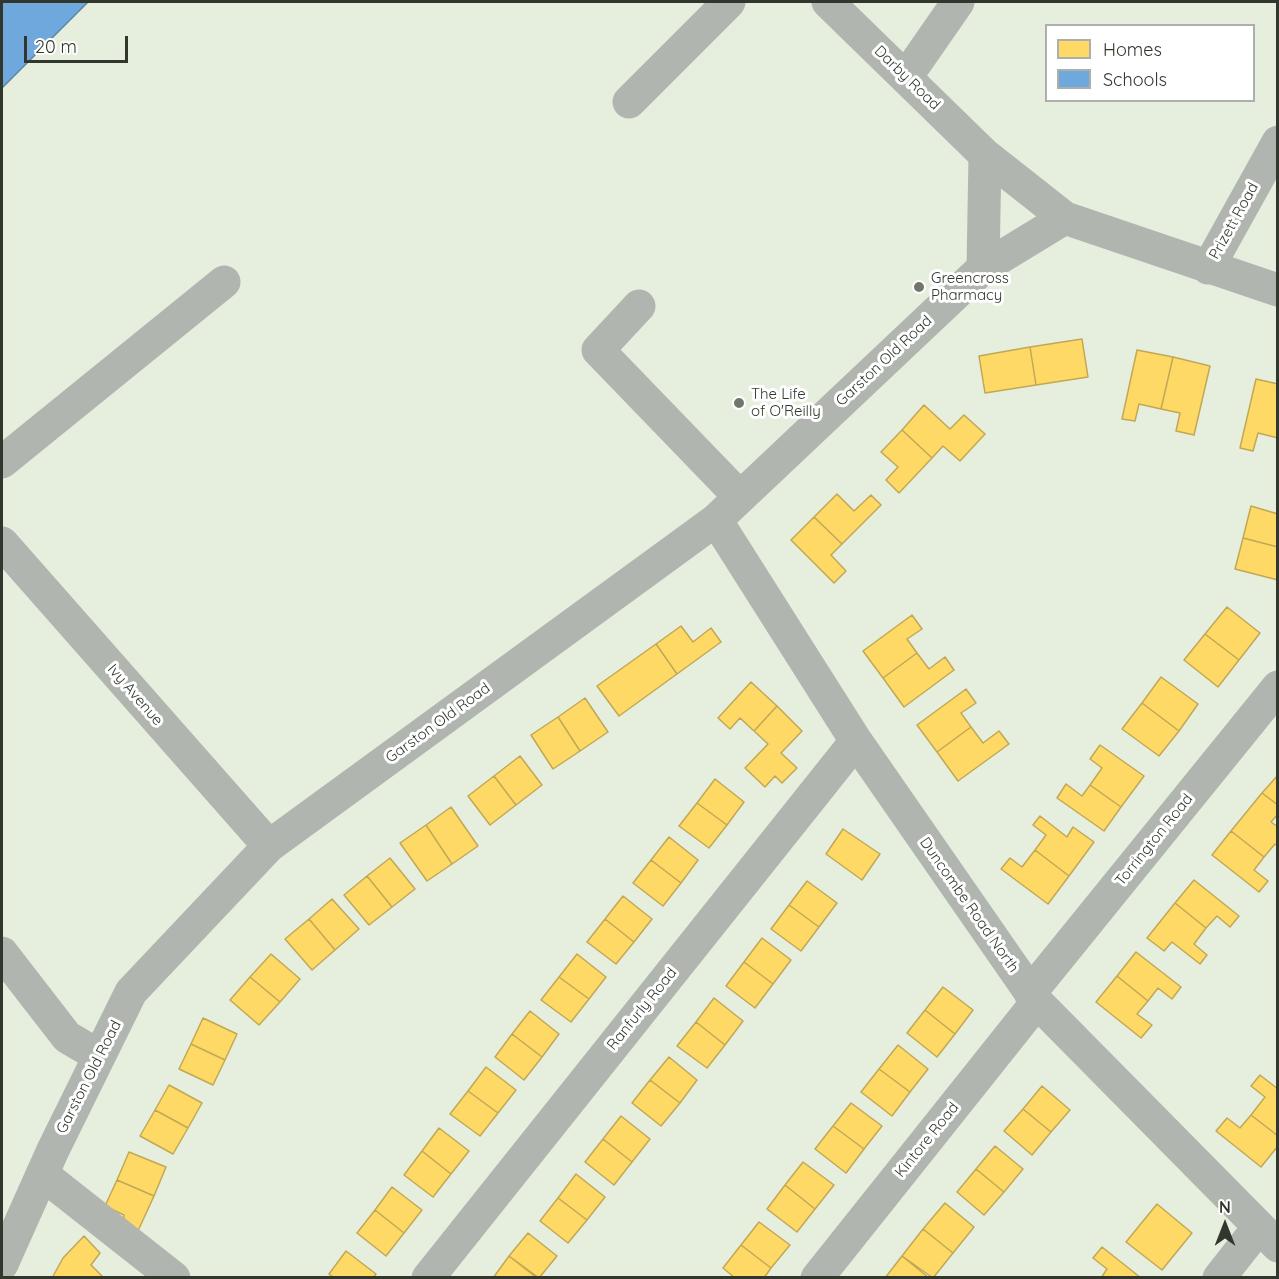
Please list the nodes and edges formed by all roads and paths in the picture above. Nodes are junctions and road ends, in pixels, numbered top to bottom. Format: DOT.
graph roads {
  1 [pos="729,2"];
  2 [pos="828,2"];
  3 [pos="958,2"];
  4 [pos="906,77"];
  5 [pos="629,102"];
  6 [pos="1278,142"];
  7 [pos="985,155"];
  8 [pos="1065,218"];
  9 [pos="983,268"];
  10 [pos="1208,268"];
  11 [pos="224,282"];
  12 [pos="1278,290"];
  13 [pos="639,306"];
  14 [pos="2,462"];
  15 [pos="740,496"];
  16 [pos="716,520"];
  17 [pos="2,543"];
  18 [pos="1278,687"];
  19 [pos="856,741"];
  20 [pos="269,846"];
  21 [pos="2,953"];
  22 [pos="1033,997"];
  23 [pos="99,1056"];
  24 [pos="42,1174"];
  25 [pos="1271,1234"];
  26 [pos="2,1264"];
  27 [pos="174,1278"];
  28 [pos="428,1278"];
  29 [pos="817,1278"];
  30 [pos="1219,1278"];
  1 -- 5 [label="street"];
  2 -- 4 [label="street, Darby Road"];
  3 -- 4 [label="street"];
  4 -- 7 [label="street, Darby Road"];
  6 -- 10 [label="street, Prizett Road"];
  7 -- 8 [label="street"];
  7 -- 9 [label="street"];
  8 -- 9 [label="street, Garston Old Road"];
  8 -- 10 [label="street"];
  9 -- 15 [label="street, Garston Old Road"];
  10 -- 12 [label="street"];
  11 -- 14 [label="street"];
  13 -- 15 [label="street"];
  15 -- 16 [label="street, Garston Old Road"];
  16 -- 19 [label="street, Duncombe Road North"];
  16 -- 20 [label="street, Garston Old Road"];
  17 -- 20 [label="street, Ivy Avenue"];
  18 -- 22 [label="street, Torrington Road"];
  19 -- 22 [label="street, Duncombe Road North"];
  19 -- 28 [label="street, Ranfurly Road"];
  20 -- 23 [label="street, Garston Old Road"];
  21 -- 23 [label="street"];
  22 -- 25 [label="street, Duncombe Road North"];
  22 -- 29 [label="street, Kintore Road"];
  23 -- 24 [label="street, Garston Old Road"];
  24 -- 26 [label="street, Garston Old Road"];
  24 -- 27 [label="street"];
  25 -- 30 [label="street"];
}
